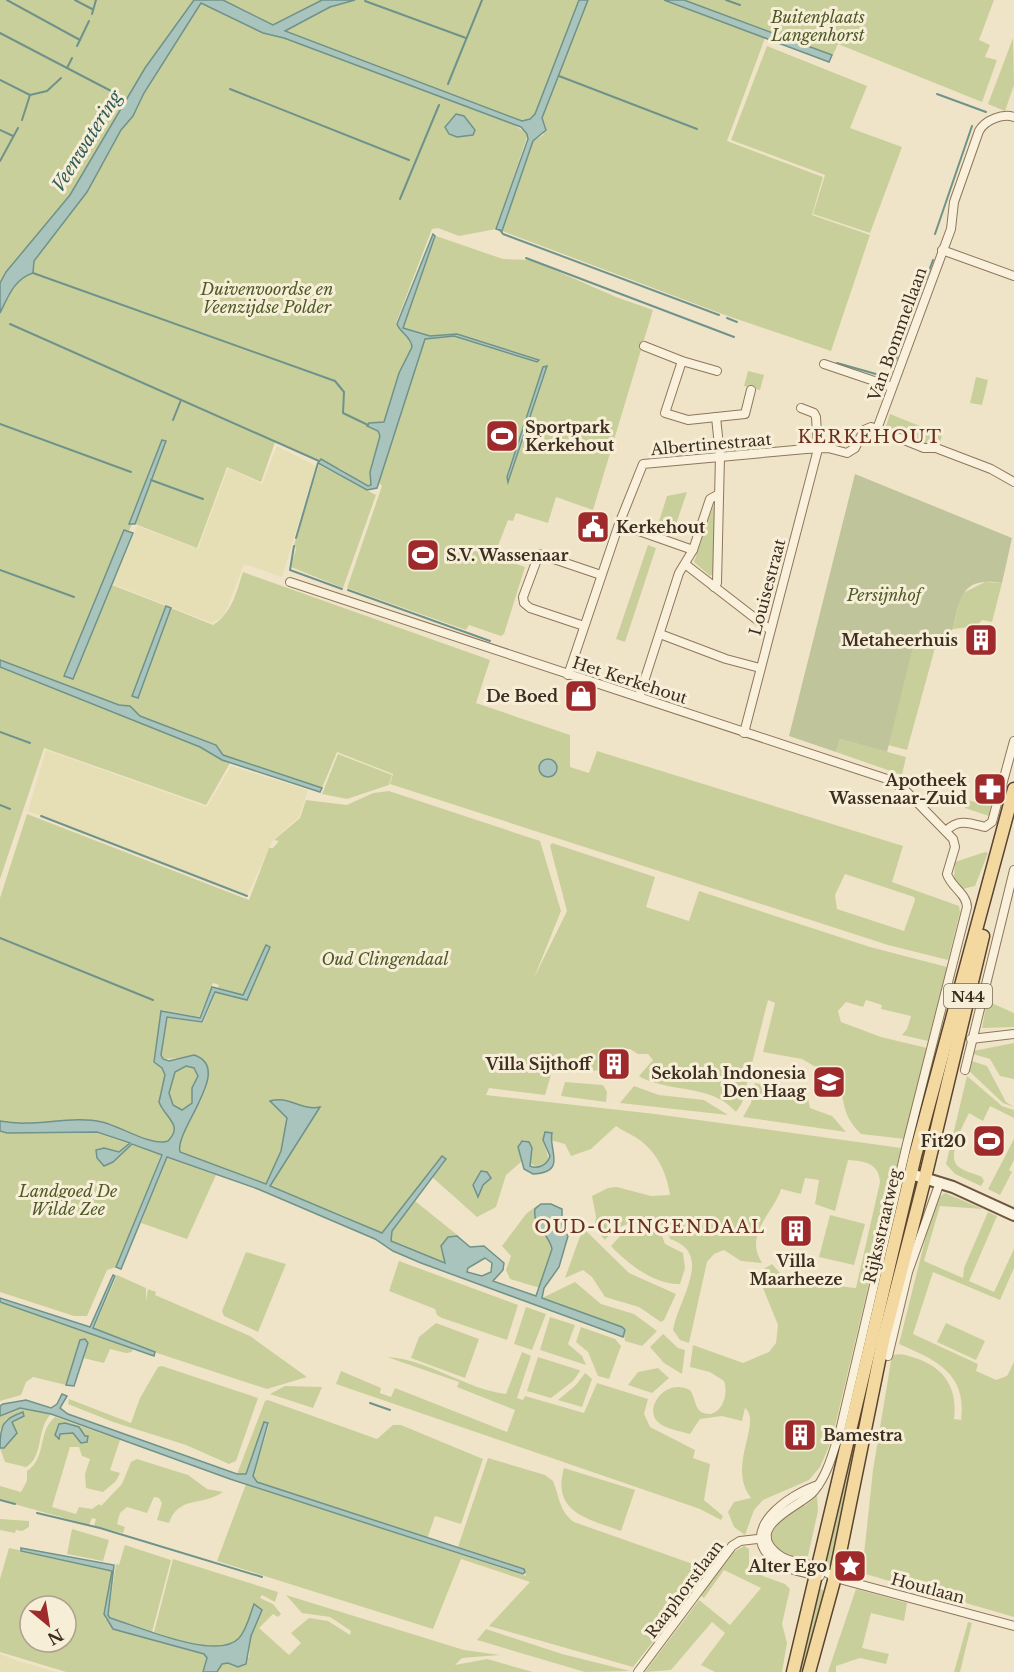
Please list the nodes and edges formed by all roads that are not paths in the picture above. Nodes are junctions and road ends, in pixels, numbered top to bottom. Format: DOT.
graph roads {
  1 [pos="1014,117"];
  2 [pos="942,250"];
  3 [pos="1014,276"];
  4 [pos="644,346"];
  5 [pos="682,361"];
  6 [pos="824,364"];
  7 [pos="717,370"];
  8 [pos="892,387"];
  9 [pos="751,390"];
  10 [pos="801,408"];
  11 [pos="716,417"];
  12 [pos="877,429"];
  13 [pos="818,449"];
  14 [pos="720,456"];
  15 [pos="1014,483"];
  16 [pos="719,494"];
  17 [pos="619,524"];
  18 [pos="693,550"];
  19 [pos="685,564"];
  20 [pos="601,575"];
  21 [pos="290,582"];
  22 [pos="714,587"];
  23 [pos="584,626"];
  24 [pos="769,629"];
  25 [pos="660,634"];
  26 [pos="760,668"];
  27 [pos="568,675"];
  28 [pos="639,697"];
  29 [pos="744,733"];
  30 [pos="1014,741"];
  31 [pos="1014,789"];
  32 [pos="1014,816"];
  33 [pos="946,831"];
  34 [pos="1014,870"];
  35 [pos="1014,1034"];
  36 [pos="971,1039"];
  37 [pos="965,1070"];
  38 [pos="911,1174"];
  39 [pos="925,1178"];
  40 [pos="940,1182"];
  41 [pos="1014,1215"];
  42 [pos="888,1356"];
  43 [pos="765,1539"];
  44 [pos="818,1572"];
  45 [pos="835,1577"];
  46 [pos="1014,1626"];
  47 [pos="638,1672"];
  48 [pos="794,1672"];
  49 [pos="809,1672"];
  1 -- 2 [label="street"];
  2 -- 3 [label="street, Van Bommellaan"];
  2 -- 8 [label="street, Van Bommellaan"];
  4 -- 5 [label="street"];
  5 -- 7 [label="street"];
  5 -- 11 [label="street"];
  6 -- 8 [label="street"];
  8 -- 12 [label="street, Van Bommellaan"];
  9 -- 11 [label="street"];
  10 -- 13 [label="street, Louisestraat"];
  11 -- 14 [label="street"];
  12 -- 13 [label="street"];
  12 -- 15 [label="street"];
  13 -- 14 [label="street, Albertinestraat"];
  13 -- 24 [label="street, Louisestraat"];
  14 -- 16 [label="street"];
  14 -- 17 [label="street, Albertinestraat"];
  16 -- 18 [label="street"];
  16 -- 22 [label="street"];
  17 -- 18 [label="street"];
  17 -- 20 [label="street"];
  18 -- 19 [label="street"];
  19 -- 22 [label="street"];
  19 -- 25 [label="street"];
  20 -- 23 [label="street"];
  20 -- 23 [label="street"];
  21 -- 27 [label="street, Het Kerkehout"];
  22 -- 24 [label="street"];
  23 -- 27 [label="street"];
  24 -- 26 [label="street, Louisestraat"];
  25 -- 26 [label="street"];
  25 -- 28 [label="street"];
  26 -- 29 [label="street, Louisestraat"];
  27 -- 28 [label="street, Het Kerkehout"];
  28 -- 29 [label="street, Het Kerkehout"];
  29 -- 33 [label="street, Het Kerkehout"];
  30 -- 33 [label="street"];
  31 -- 38 [label="main road, Rijksstraatweg / N44"];
  32 -- 39 [label="main road, Rijksstraatweg / N44"];
  33 -- 43 [label="street, Rijksstraatweg"];
  34 -- 36 [label="street"];
  35 -- 36 [label="street"];
  36 -- 37 [label="street"];
  38 -- 39 [label="street"];
  38 -- 44 [label="main road, Rijksstraatweg / N44"];
  39 -- 40 [label="street"];
  39 -- 45 [label="main road, Rijksstraatweg / N44"];
  40 -- 41 [label="street"];
  40 -- 42 [label="street"];
  43 -- 44 [label="street"];
  43 -- 47 [label="street, Raaphorstlaan"];
  44 -- 45 [label="street, Houtlaan"];
  44 -- 48 [label="main road, Rijksstraatweg / N44"];
  45 -- 46 [label="street, Houtlaan"];
  45 -- 49 [label="main road, Rijksstraatweg / N44"];
}
